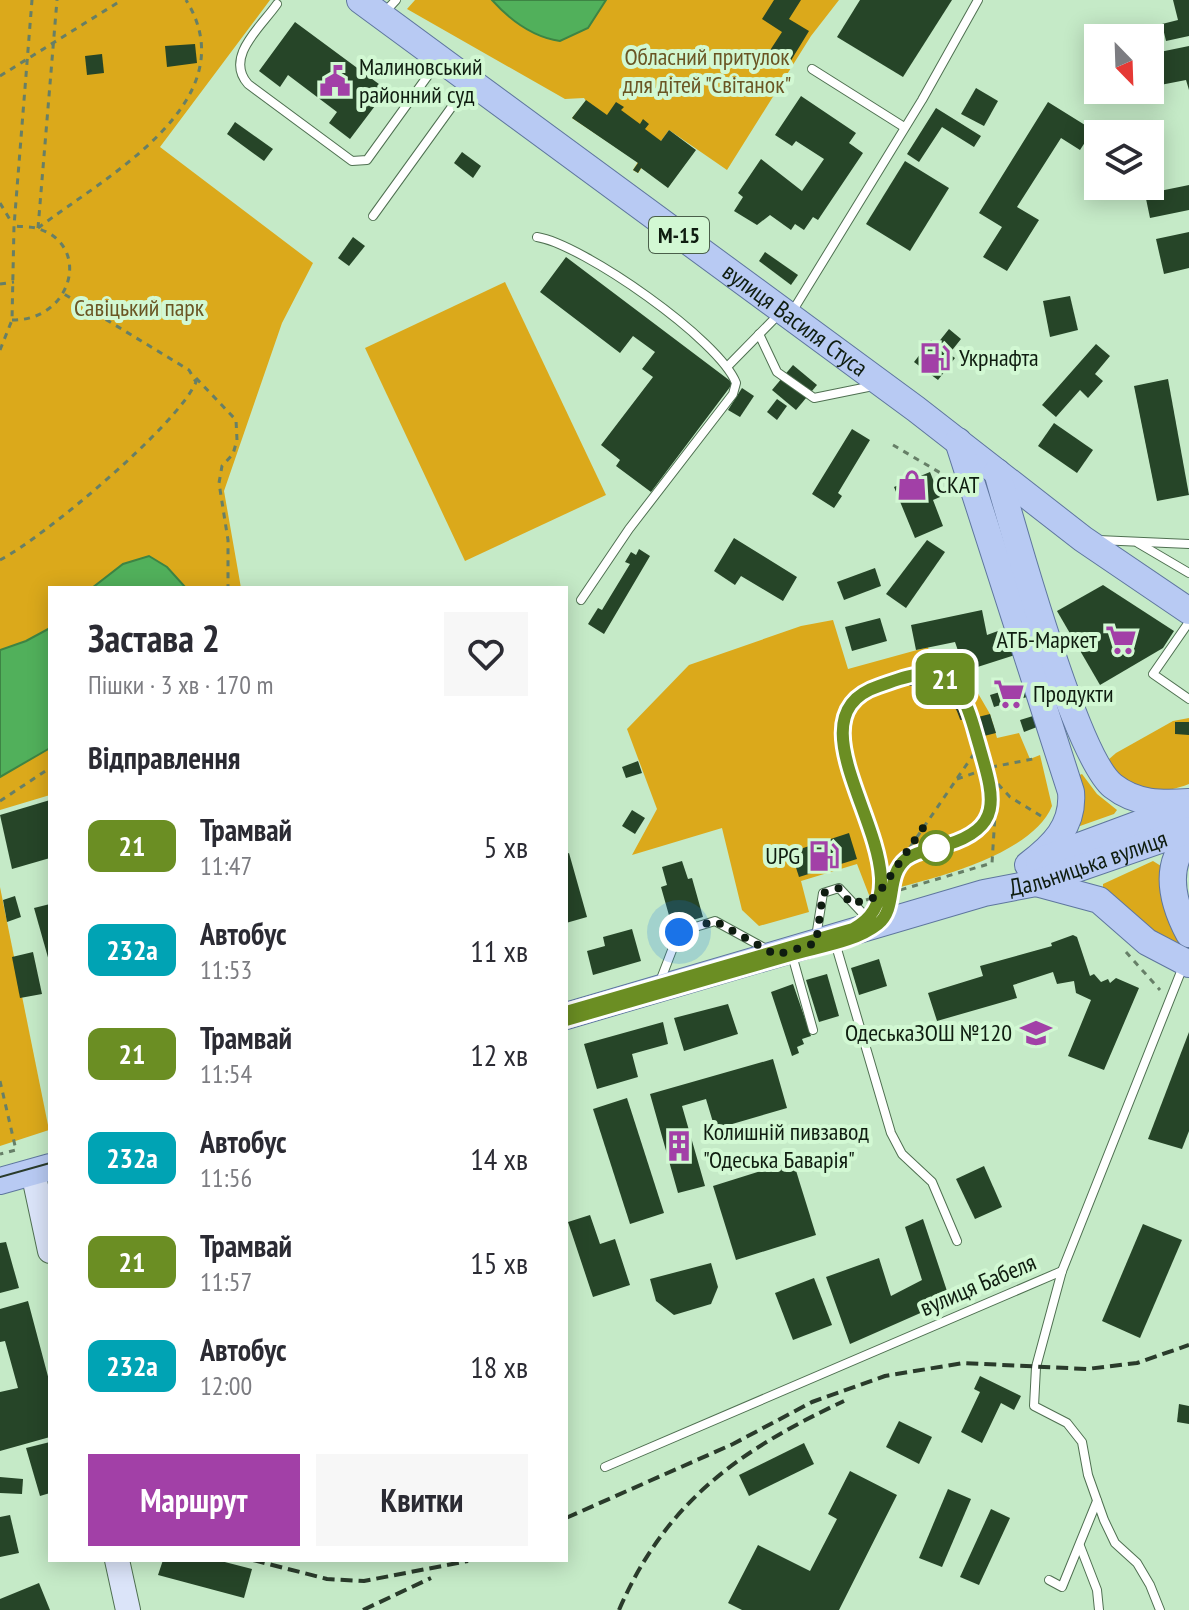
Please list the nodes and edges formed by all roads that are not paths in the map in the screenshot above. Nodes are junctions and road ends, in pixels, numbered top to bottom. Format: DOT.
graph roads {
  1 [pos="360,0"];
  2 [pos="978,0"];
  3 [pos="277,4"];
  4 [pos="389,8"];
  5 [pos="440,59"];
  6 [pos="812,69"];
  7 [pos="470,81"];
  8 [pos="904,127"];
  9 [pos="373,216"];
  10 [pos="537,237"];
  11 [pos="786,313"];
  12 [pos="759,334"];
  13 [pos="727,367"];
  14 [pos="881,384"];
  15 [pos="958,441"];
  16 [pos="997,472"];
  17 [pos="1083,539"];
  18 [pos="1137,543"];
  19 [pos="1189,544"];
  20 [pos="1189,573"];
  21 [pos="581,600"];
  22 [pos="1189,611"];
  23 [pos="1189,622"];
  24 [pos="1189,699"];
  25 [pos="1189,804"];
  26 [pos="1189,830"];
  27 [pos="1189,838"];
  28 [pos="1032,874"];
  29 [pos="876,926"];
  30 [pos="1189,934"];
  31 [pos="825,940"];
  32 [pos="783,952"];
  33 [pos="1186,964"];
  34 [pos="657,990"];
  35 [pos="568,1015"];
  36 [pos="813,1030"];
  37 [pos="42,1169"];
  38 [pos="0,1181"];
  39 [pos="48,1230"];
  40 [pos="957,1241"];
  41 [pos="1062,1271"];
  42 [pos="605,1467"];
  43 [pos="1097,1500"];
  44 [pos="1079,1545"];
  45 [pos="117,1562"];
  46 [pos="1049,1580"];
  47 [pos="128,1610"];
  48 [pos="1099,1610"];
  49 [pos="1160,1610"];
  1 -- 4 [label="main road, вулиця Василя Стуса / М-15"];
  2 -- 8 [label="lane"];
  3 -- 5 [label="lane"];
  4 -- 5 [label="main road, вулиця Василя Стуса / М-15"];
  5 -- 7 [label="main road, вулиця Василя Стуса / М-15"];
  6 -- 8 [label="lane"];
  7 -- 9 [label="lane"];
  7 -- 11 [label="main road, вулиця Василя Стуса / М-15"];
  8 -- 11 [label="lane"];
  10 -- 13 [label="lane"];
  11 -- 12 [label="lane"];
  11 -- 14 [label="main road, вулиця Василя Стуса / М-15"];
  12 -- 13 [label="lane"];
  12 -- 14 [label="lane"];
  13 -- 21 [label="lane"];
  14 -- 15 [label="main road, вулиця Василя Стуса / М-15"];
  15 -- 16 [label="main road, вулиця Василя Стуса / М-15"];
  15 -- 28 [label="main road"];
  16 -- 17 [label="main road, вулиця Василя Стуса / М-15"];
  16 -- 25 [label="main road"];
  17 -- 18 [label="lane"];
  17 -- 22 [label="main road, вулиця Василя Стуса / М-15"];
  18 -- 19 [label="lane"];
  18 -- 20 [label="lane"];
  23 -- 24 [label="lane"];
  25 -- 28 [label="main road, Дальницька вулиця"];
  26 -- 28 [label="main road, Дальницька вулиця"];
  27 -- 30 [label="main road"];
  28 -- 29 [label="main road, Дальницька вулиця"];
  28 -- 33 [label="main road"];
  29 -- 31 [label="main road, Дальницька вулиця"];
  29 -- 31 [label="lane"];
  31 -- 32 [label="main road, Дальницька вулиця"];
  31 -- 40 [label="lane"];
  32 -- 34 [label="main road, Дальницька вулиця"];
  32 -- 34 [label="lane"];
  32 -- 36 [label="lane"];
  33 -- 41 [label="lane, вулиця Бабеля"];
  34 -- 35 [label="main road, Дальницька вулиця"];
  37 -- 38 [label="main road"];
  37 -- 39 [label="main road"];
  41 -- 42 [label="lane, вулиця Бабеля"];
  41 -- 43 [label="lane"];
  43 -- 44 [label="lane"];
  43 -- 49 [label="lane"];
  44 -- 46 [label="lane"];
  44 -- 48 [label="lane"];
  45 -- 47 [label="main road"];
}
